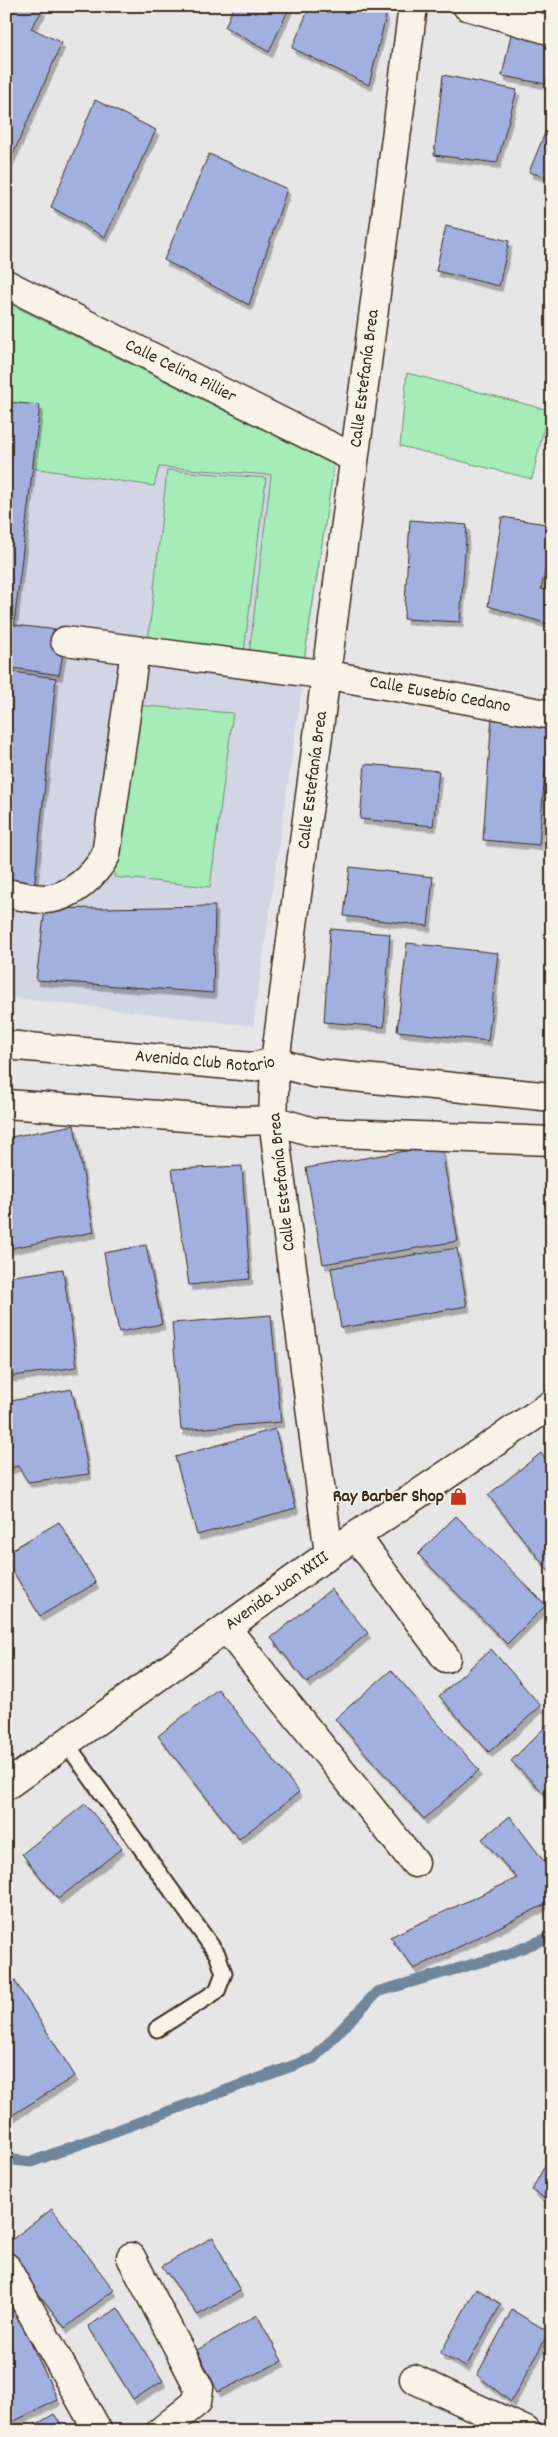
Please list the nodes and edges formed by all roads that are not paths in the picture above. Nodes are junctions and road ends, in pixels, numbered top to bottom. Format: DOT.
graph roads {
  1 [pos="413,6"];
  2 [pos="467,6"];
  3 [pos="552,31"];
  4 [pos="6,284"];
  5 [pos="354,458"];
  6 [pos="64,641"];
  7 [pos="135,651"];
  8 [pos="328,675"];
  9 [pos="552,715"];
  10 [pos="6,893"];
  11 [pos="6,1045"];
  12 [pos="275,1062"];
  13 [pos="552,1097"];
  14 [pos="6,1104"];
  15 [pos="273,1120"];
  16 [pos="552,1141"];
  17 [pos="552,1404"];
  18 [pos="356,1536"];
  19 [pos="329,1554"];
  20 [pos="226,1628"];
  21 [pos="446,1658"];
  22 [pos="66,1743"];
  23 [pos="6,1786"];
  24 [pos="415,1863"];
  25 [pos="157,2029"];
  26 [pos="131,2257"];
  27 [pos="6,2267"];
  28 [pos="414,2379"];
  29 [pos="98,2431"];
  30 [pos="161,2431"];
  31 [pos="526,2431"];
  1 -- 5 [label="street, Calle Estefanía Brea"];
  2 -- 3 [label="street"];
  4 -- 5 [label="street, Calle Celina Pillier"];
  5 -- 8 [label="street, Calle Estefanía Brea"];
  6 -- 7 [label="street, Calle Eusebio Cedano"];
  7 -- 8 [label="street, Calle Eusebio Cedano"];
  7 -- 10 [label="street"];
  8 -- 9 [label="street, Calle Eusebio Cedano"];
  8 -- 12 [label="street, Calle Estefanía Brea"];
  11 -- 12 [label="street, Avenida Club Rotario"];
  12 -- 13 [label="street, Avenida Club Rotario"];
  12 -- 15 [label="street, Calle Estefanía Brea"];
  14 -- 15 [label="street"];
  15 -- 16 [label="street"];
  15 -- 19 [label="street, Calle Estefanía Brea"];
  17 -- 18 [label="street, Avenida Juan XXIII"];
  18 -- 19 [label="street, Avenida Juan XXIII"];
  18 -- 21 [label="street"];
  19 -- 20 [label="street, Avenida Juan XXIII"];
  20 -- 22 [label="street, Avenida Juan XXIII"];
  20 -- 24 [label="street"];
  22 -- 23 [label="street, Avenida Juan XXIII"];
  22 -- 25 [label="lane"];
  26 -- 30 [label="street"];
  27 -- 29 [label="street"];
  28 -- 31 [label="street"];
}
